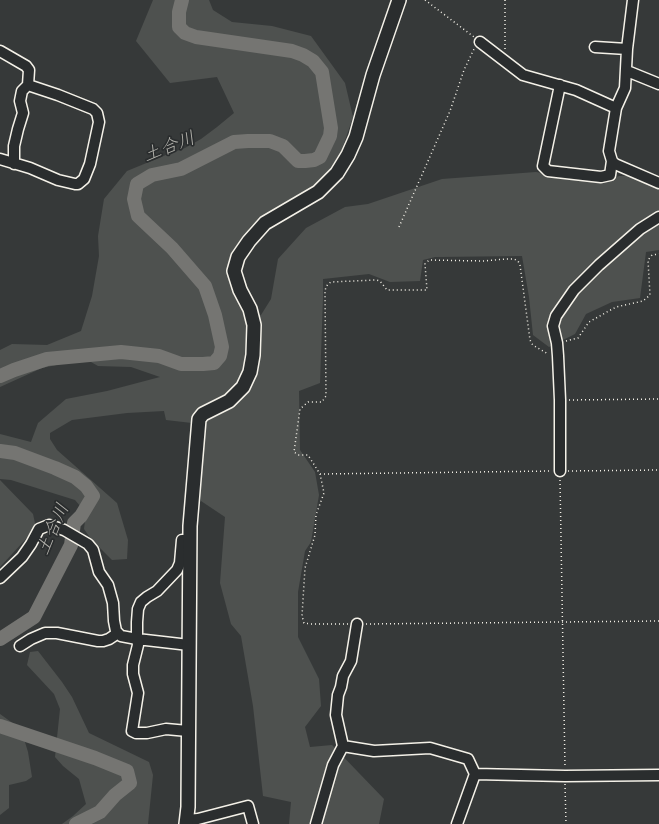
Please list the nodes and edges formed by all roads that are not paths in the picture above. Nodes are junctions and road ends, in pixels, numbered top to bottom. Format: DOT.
graph roads {
  1 [pos="399,0"];
  2 [pos="634,0"];
  3 [pos="479,41"];
  4 [pos="595,47"];
  5 [pos="627,49"];
  6 [pos="0,52"];
  7 [pos="627,71"];
  8 [pos="659,84"];
  9 [pos="28,85"];
  10 [pos="560,85"];
  11 [pos="616,108"];
  12 [pos="0,159"];
  13 [pos="612,161"];
  14 [pos="14,164"];
  15 [pos="659,183"];
  16 [pos="659,217"];
  17 [pos="560,471"];
  18 [pos="190,540"];
  19 [pos="0,578"];
  20 [pos="357,624"];
  21 [pos="118,633"];
  22 [pos="137,639"];
  23 [pos="189,645"];
  24 [pos="20,646"];
  25 [pos="188,731"];
  26 [pos="343,746"];
  27 [pos="475,774"];
  28 [pos="659,775"];
  29 [pos="186,822"];
  30 [pos="253,824"];
  31 [pos="316,824"];
  32 [pos="457,824"];
  1 -- 18 [label="street"];
  2 -- 5 [label="street"];
  3 -- 10 [label="street"];
  4 -- 5 [label="street"];
  5 -- 7 [label="street"];
  6 -- 9 [label="street"];
  7 -- 8 [label="street"];
  7 -- 11 [label="street"];
  9 -- 14 [label="street"];
  9 -- 14 [label="street"];
  10 -- 11 [label="street"];
  10 -- 13 [label="street"];
  11 -- 13 [label="street"];
  12 -- 14 [label="street"];
  13 -- 15 [label="street"];
  16 -- 17 [label="street"];
  18 -- 22 [label="street"];
  18 -- 23 [label="street"];
  19 -- 21 [label="street"];
  20 -- 26 [label="street"];
  21 -- 22 [label="street"];
  21 -- 24 [label="street"];
  22 -- 23 [label="street"];
  22 -- 25 [label="street"];
  23 -- 25 [label="street"];
  25 -- 29 [label="street"];
  26 -- 27 [label="street"];
  26 -- 31 [label="street"];
  27 -- 28 [label="street"];
  27 -- 32 [label="street"];
  29 -- 30 [label="street"];
}
